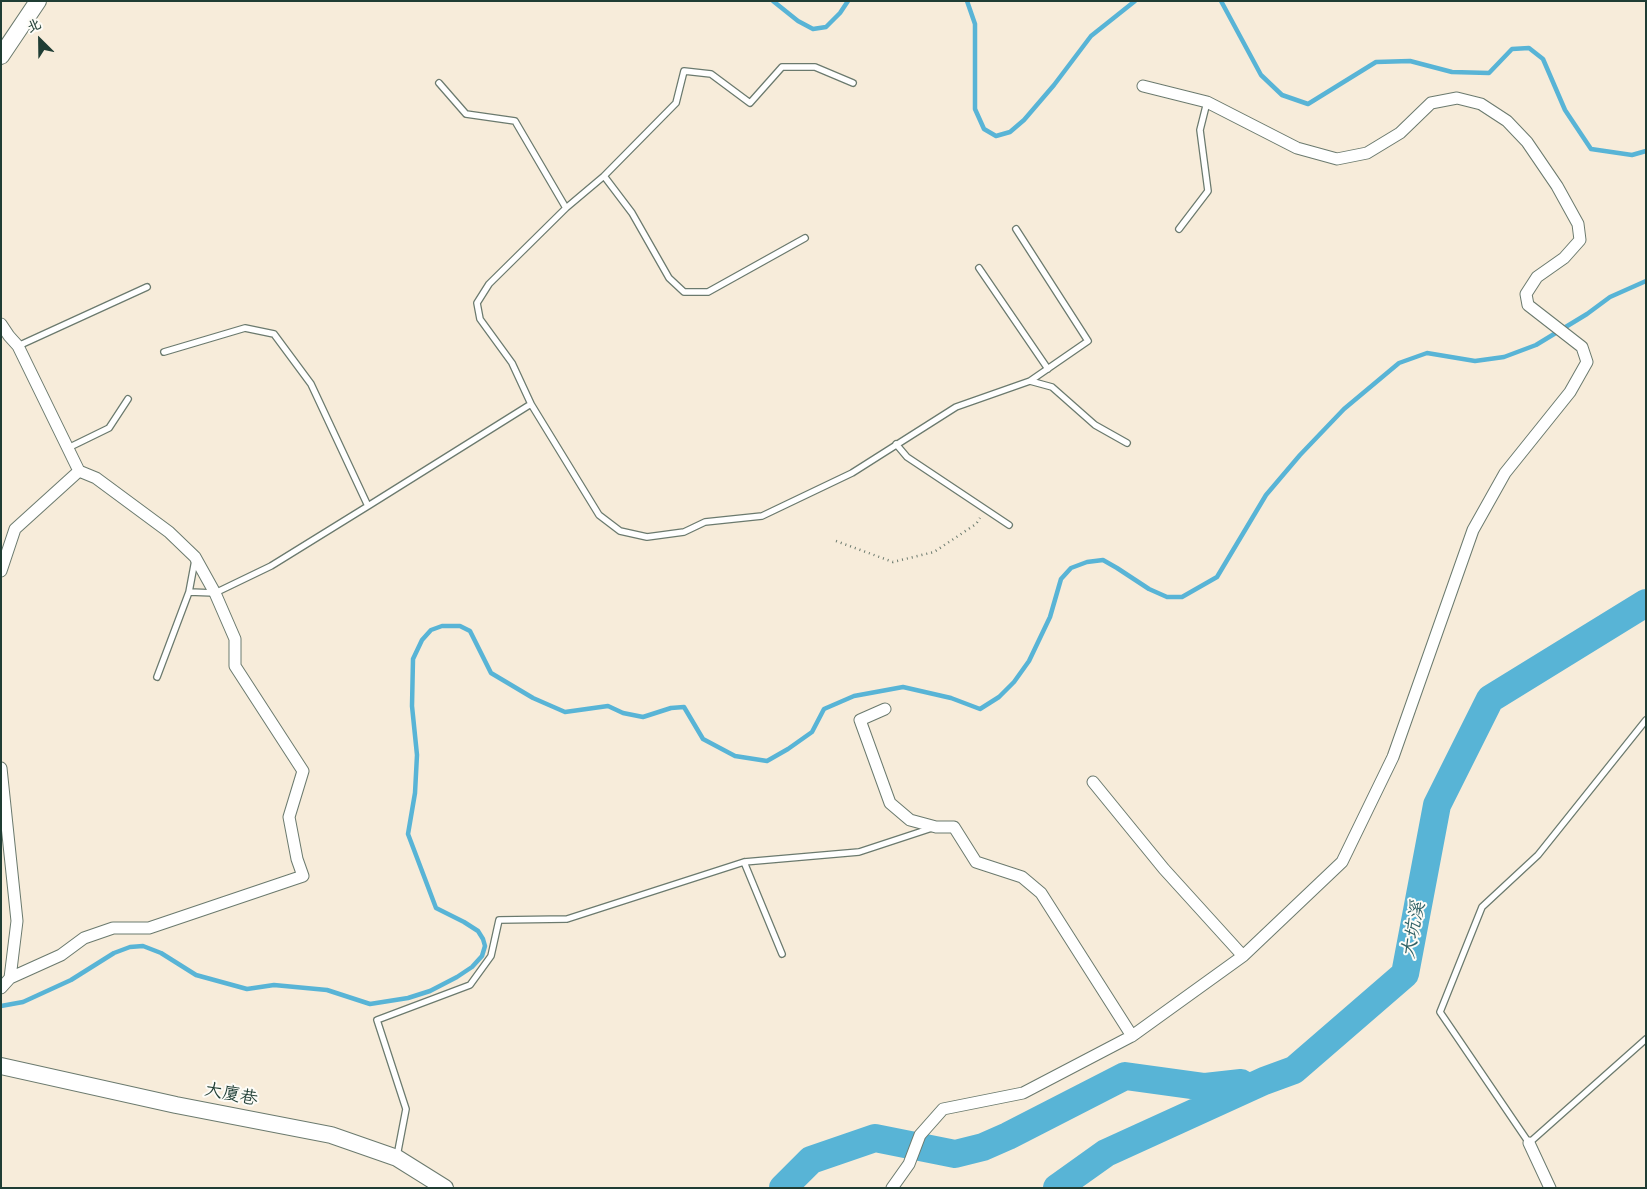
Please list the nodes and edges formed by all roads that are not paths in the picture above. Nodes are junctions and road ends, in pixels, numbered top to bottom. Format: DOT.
graph roads {
  1 [pos="38,1"];
  2 [pos="1,56"];
  3 [pos="439,83"];
  4 [pos="853,83"];
  5 [pos="1143,86"];
  6 [pos="1207,102"];
  7 [pos="604,176"];
  8 [pos="566,208"];
  9 [pos="1016,229"];
  10 [pos="1179,229"];
  11 [pos="805,238"];
  12 [pos="979,268"];
  13 [pos="147,287"];
  14 [pos="1,324"];
  15 [pos="18,346"];
  16 [pos="164,352"];
  17 [pos="1048,369"];
  18 [pos="1030,381"];
  19 [pos="128,399"];
  20 [pos="532,404"];
  21 [pos="1127,443"];
  22 [pos="896,444"];
  23 [pos="68,448"];
  24 [pos="79,471"];
  25 [pos="368,506"];
  26 [pos="1009,525"];
  27 [pos="195,558"];
  28 [pos="1,571"];
  29 [pos="189,592"];
  30 [pos="215,593"];
  31 [pos="157,676"];
  32 [pos="885,709"];
  33 [pos="1646,720"];
  34 [pos="1,768"];
  35 [pos="1093,782"];
  36 [pos="936,827"];
  37 [pos="744,862"];
  38 [pos="782,954"];
  39 [pos="1243,956"];
  40 [pos="10,978"];
  41 [pos="1,988"];
  42 [pos="1132,1036"];
  43 [pos="1646,1039"];
  44 [pos="1,1066"];
  45 [pos="1529,1144"];
  46 [pos="397,1158"];
  47 [pos="445,1188"];
  48 [pos="892,1188"];
  49 [pos="1550,1188"];
  1 -- 2 [label="street"];
  3 -- 8 [label="lane"];
  4 -- 7 [label="lane"];
  5 -- 6 [label="street"];
  6 -- 10 [label="lane"];
  6 -- 39 [label="street"];
  7 -- 8 [label="lane"];
  7 -- 11 [label="lane"];
  8 -- 20 [label="lane"];
  9 -- 17 [label="lane"];
  12 -- 17 [label="lane"];
  13 -- 15 [label="lane"];
  14 -- 15 [label="street"];
  15 -- 23 [label="street"];
  16 -- 25 [label="lane"];
  17 -- 18 [label="lane"];
  18 -- 21 [label="lane"];
  18 -- 22 [label="lane"];
  19 -- 23 [label="lane"];
  20 -- 22 [label="lane"];
  20 -- 25 [label="lane"];
  22 -- 26 [label="lane"];
  23 -- 24 [label="street"];
  24 -- 27 [label="street"];
  24 -- 28 [label="street"];
  25 -- 30 [label="lane"];
  27 -- 29 [label="lane"];
  27 -- 30 [label="street"];
  29 -- 30 [label="lane"];
  29 -- 31 [label="lane"];
  30 -- 40 [label="street"];
  32 -- 36 [label="street"];
  33 -- 45 [label="lane"];
  34 -- 40 [label="street"];
  35 -- 39 [label="street"];
  36 -- 37 [label="lane"];
  36 -- 42 [label="street"];
  37 -- 38 [label="lane"];
  37 -- 46 [label="lane"];
  39 -- 42 [label="street"];
  40 -- 41 [label="street"];
  42 -- 48 [label="street"];
  43 -- 45 [label="lane"];
  44 -- 46 [label="street, 大廈巷"];
  45 -- 49 [label="street"];
  46 -- 47 [label="street, 大廈巷"];
}
